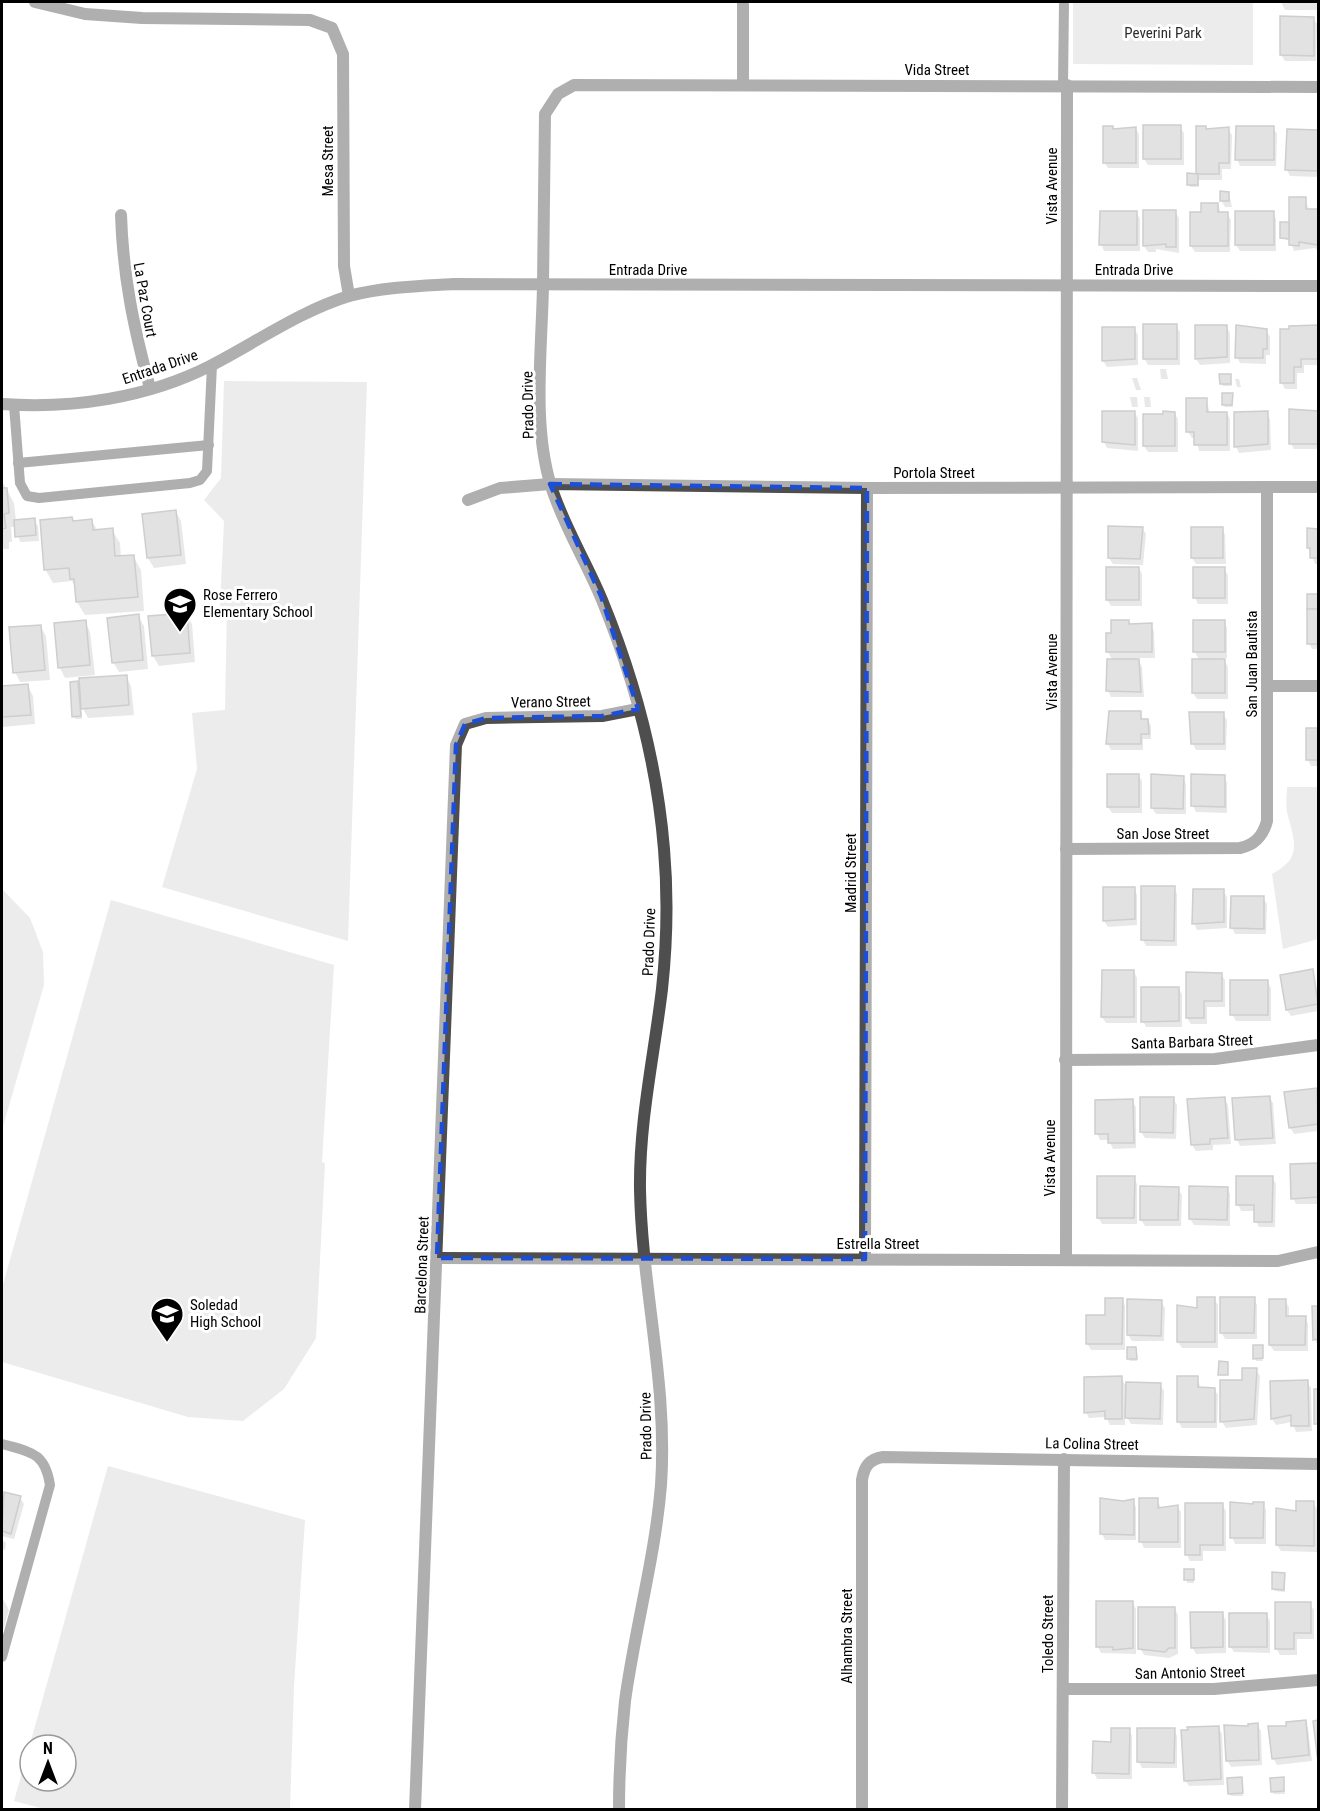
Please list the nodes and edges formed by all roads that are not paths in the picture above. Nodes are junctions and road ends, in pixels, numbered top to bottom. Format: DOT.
graph roads {
  1 [pos="35,2"];
  2 [pos="743,2"];
  3 [pos="1064,2"];
  4 [pos="743,84"];
  5 [pos="1065,85"];
  6 [pos="1318,87"];
  7 [pos="558,94"];
  8 [pos="121,215"];
  9 [pos="543,285"];
  10 [pos="1067,285"];
  11 [pos="1318,286"];
  12 [pos="349,296"];
  13 [pos="212,365"];
  14 [pos="150,388"];
  15 [pos="8,405"];
  16 [pos="209,445"];
  17 [pos="18,463"];
  18 [pos="550,484"];
  19 [pos="1267,487"];
  20 [pos="1318,487"];
  21 [pos="867,488"];
  22 [pos="1068,488"];
  23 [pos="468,500"];
  24 [pos="1267,686"];
  25 [pos="1318,686"];
  26 [pos="638,710"];
  27 [pos="465,724"];
  28 [pos="1258,839"];
  29 [pos="1066,849"];
  30 [pos="1318,1045"];
  31 [pos="1065,1060"];
  32 [pos="1318,1252"];
  33 [pos="437,1258"];
  34 [pos="865,1259"];
  35 [pos="1066,1259"];
  36 [pos="645,1260"];
  37 [pos="2,1444"];
  38 [pos="1064,1459"];
  39 [pos="867,1464"];
  40 [pos="1318,1464"];
  41 [pos="2,1657"];
  42 [pos="1318,1680"];
  43 [pos="1063,1689"];
  44 [pos="415,1809"];
  45 [pos="619,1809"];
  46 [pos="862,1809"];
  47 [pos="1062,1809"];
  1 -- 12 [label="street, Mesa Street"];
  2 -- 4 [label="street"];
  3 -- 5 [label="lane"];
  4 -- 5 [label="street, Vida Street"];
  4 -- 7 [label="street, Vida Street"];
  5 -- 6 [label="street, Vida Street"];
  5 -- 10 [label="street, Vista Avenue"];
  7 -- 9 [label="street, Prado Drive"];
  8 -- 14 [label="street, La Paz Court"];
  9 -- 10 [label="street, Entrada Drive"];
  9 -- 12 [label="street, Entrada Drive"];
  9 -- 18 [label="street, Prado Drive"];
  10 -- 11 [label="street, Entrada Drive"];
  10 -- 22 [label="street, Vista Avenue"];
  12 -- 13 [label="street, Entrada Drive"];
  13 -- 14 [label="street, Entrada Drive"];
  13 -- 16 [label="lane"];
  14 -- 15 [label="street, Entrada Drive"];
  15 -- 17 [label="lane"];
  16 -- 17 [label="lane"];
  16 -- 17 [label="lane"];
  18 -- 21 [label="street, Portola Street"];
  18 -- 23 [label="street, Portola Street"];
  18 -- 26 [label="street, Prado Drive"];
  19 -- 20 [label="street, Portola Street"];
  19 -- 22 [label="street, Portola Street"];
  19 -- 24 [label="street, San Juan Bautista"];
  21 -- 22 [label="street, Portola Street"];
  21 -- 34 [label="street, Madrid Street"];
  22 -- 29 [label="street, Vista Avenue"];
  24 -- 25 [label="street"];
  24 -- 28 [label="street, San Juan Bautista"];
  26 -- 27 [label="street, Verano Street"];
  26 -- 36 [label="street, Prado Drive"];
  27 -- 33 [label="street, Barcelona Street"];
  28 -- 29 [label="street, San Jose Street"];
  29 -- 31 [label="street, Vista Avenue"];
  30 -- 31 [label="street, Santa Barbara Street"];
  31 -- 35 [label="street, Vista Avenue"];
  32 -- 35 [label="street, Estrella Street"];
  33 -- 36 [label="street, Estrella Street"];
  33 -- 44 [label="street, Barcelona Street"];
  34 -- 35 [label="street, Estrella Street"];
  34 -- 36 [label="street, Estrella Street"];
  36 -- 45 [label="street, Prado Drive"];
  37 -- 41 [label="lane"];
  38 -- 39 [label="street, La Colina Street"];
  38 -- 40 [label="street, La Colina Street"];
  38 -- 43 [label="street, Toledo Street"];
  39 -- 46 [label="street, Alhambra Street"];
  42 -- 43 [label="street, San Antonio Street"];
  43 -- 47 [label="street, Toledo Street"];
}
